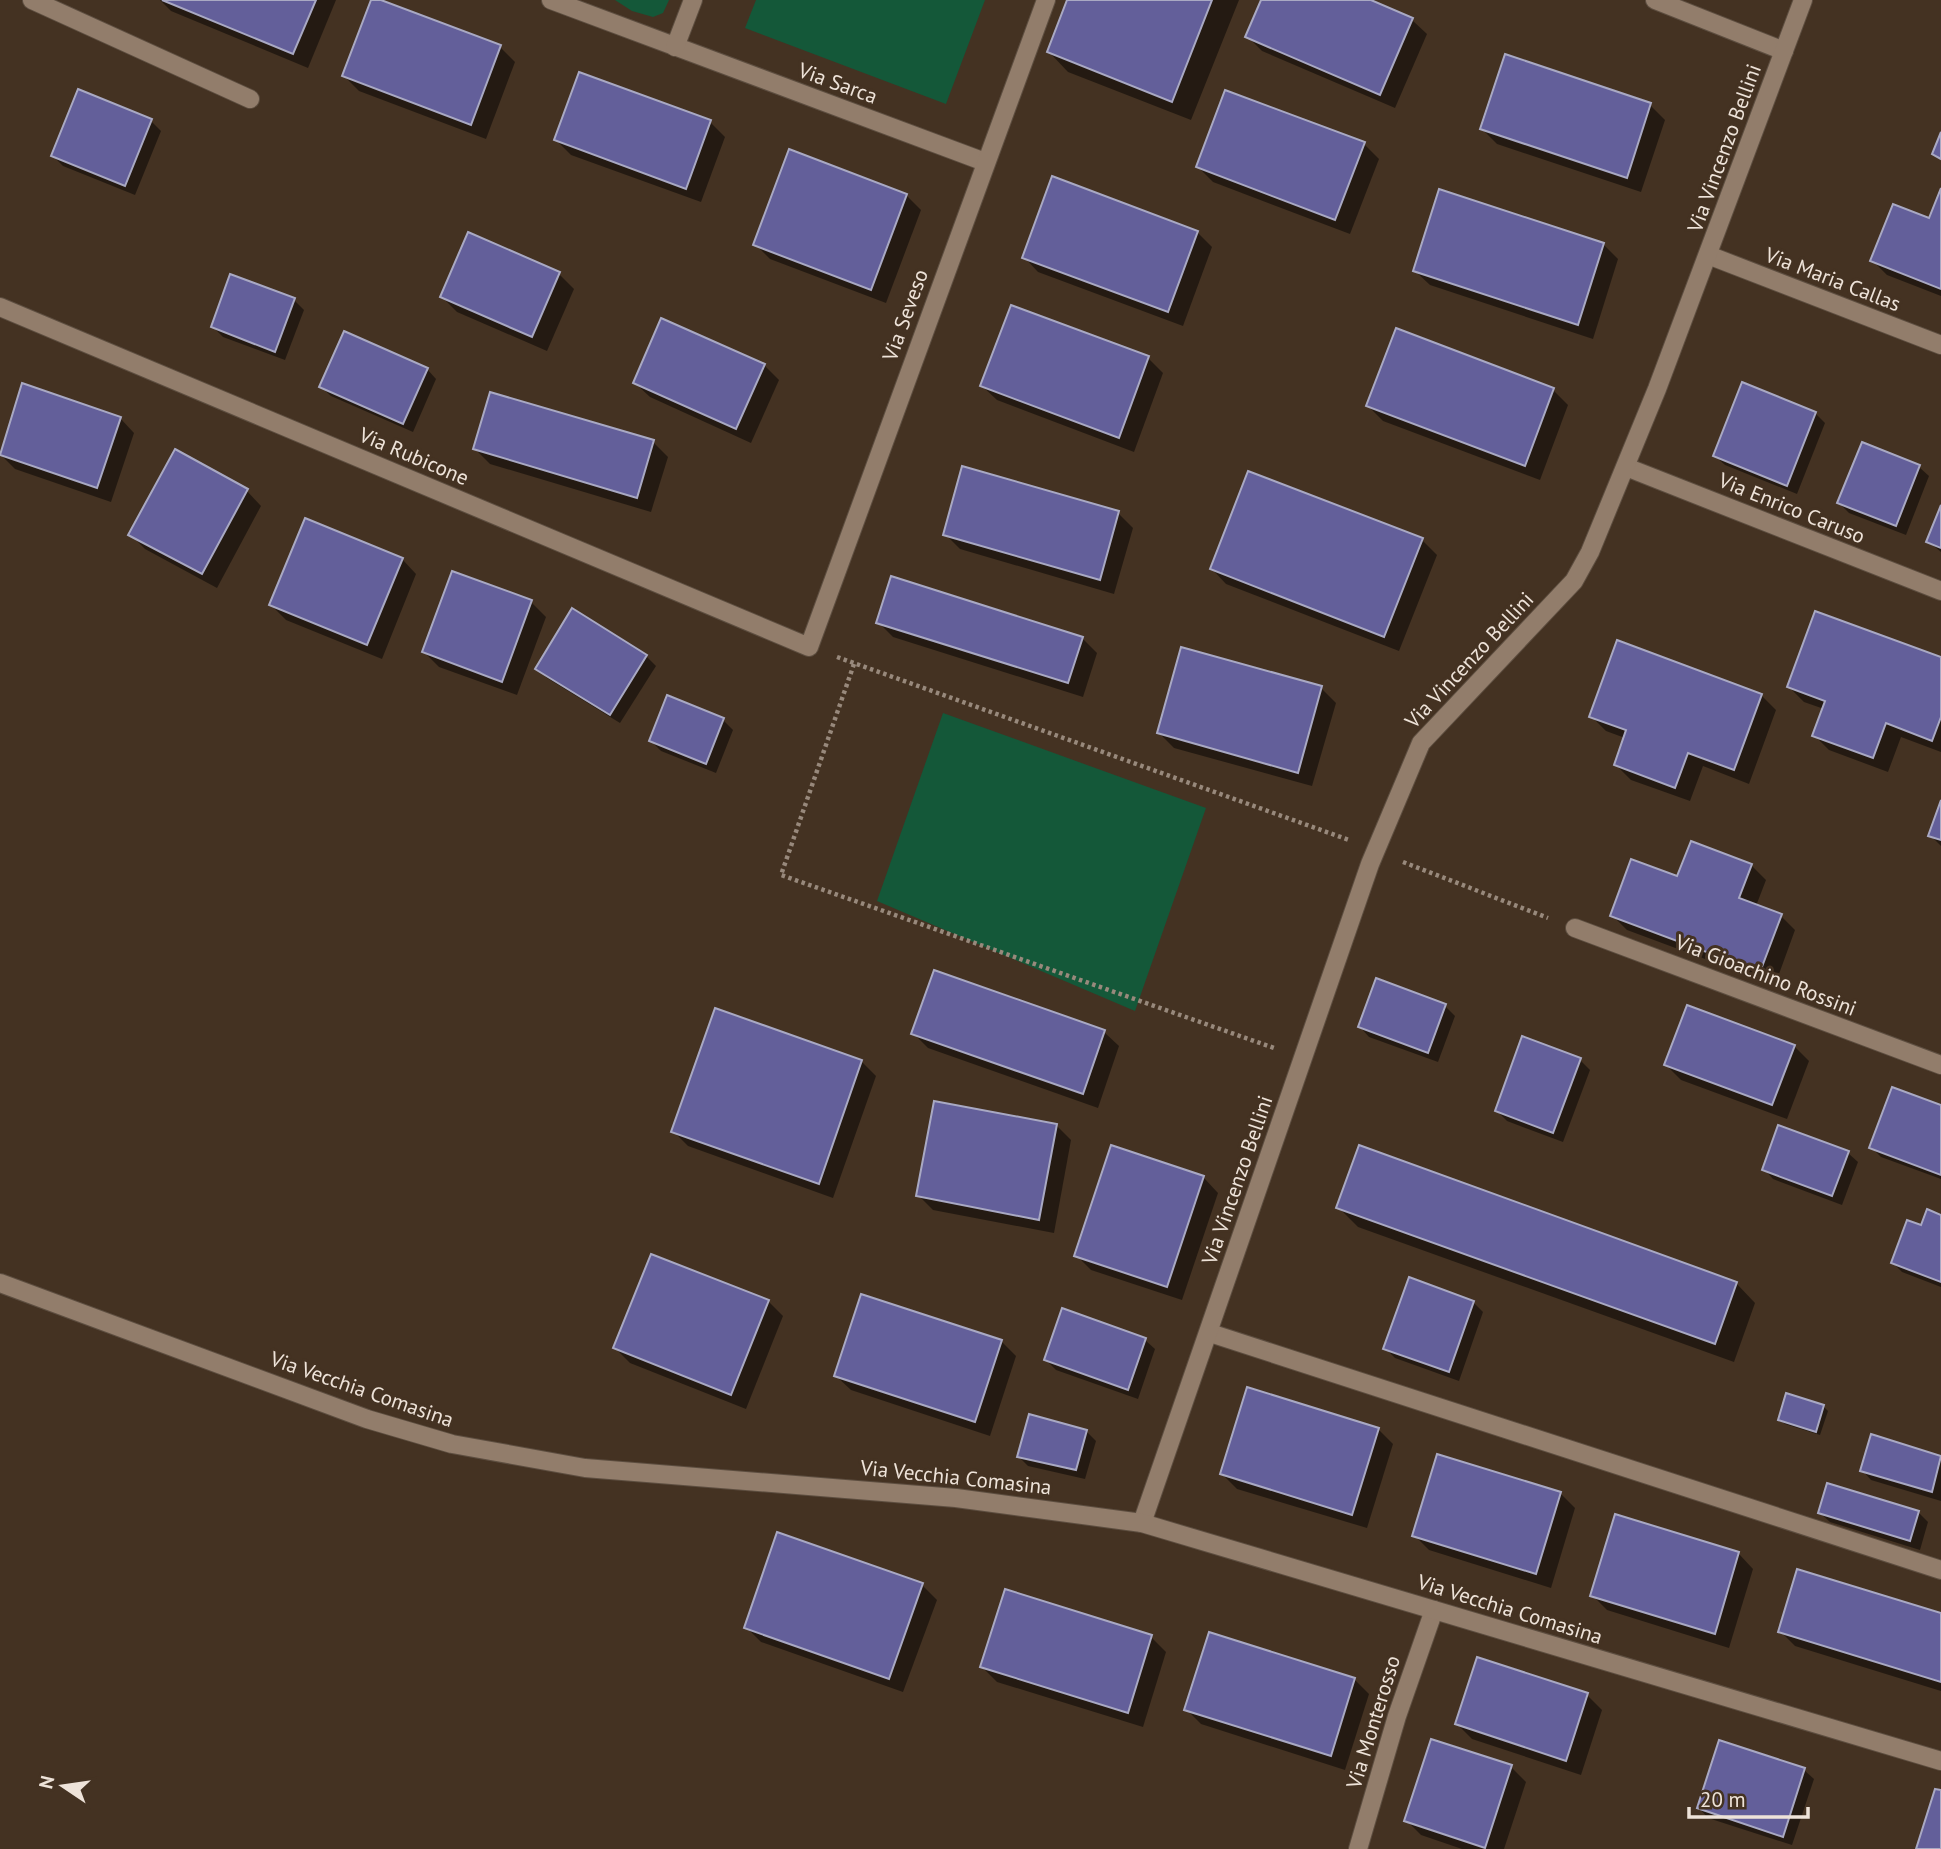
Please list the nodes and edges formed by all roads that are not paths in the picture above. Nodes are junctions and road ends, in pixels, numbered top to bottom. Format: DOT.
graph roads {
  1 [pos="32,0"];
  2 [pos="551,0"];
  3 [pos="693,0"];
  4 [pos="1046,0"];
  5 [pos="1655,0"];
  6 [pos="1803,0"];
  7 [pos="675,47"];
  8 [pos="1783,51"];
  9 [pos="250,99"];
  10 [pos="985,162"];
  11 [pos="1708,255"];
  12 [pos="0,307"];
  13 [pos="1941,345"];
  14 [pos="1626,467"];
  15 [pos="1941,591"];
  16 [pos="809,647"];
  17 [pos="1575,928"];
  18 [pos="1941,1065"];
  19 [pos="0,1283"];
  20 [pos="1210,1333"];
  21 [pos="1142,1522"];
  22 [pos="1941,1570"];
  23 [pos="1434,1610"];
  24 [pos="1905,1751"];
  25 [pos="1941,1752"];
  26 [pos="1941,1761"];
  27 [pos="1358,1849"];
  1 -- 9 [label="street"];
  2 -- 7 [label="street, Via Sarca"];
  3 -- 7 [label="street"];
  4 -- 10 [label="street, Via Seveso"];
  5 -- 8 [label="street"];
  6 -- 8 [label="street, Via Vincenzo Bellini"];
  7 -- 10 [label="street, Via Sarca"];
  8 -- 11 [label="street, Via Vincenzo Bellini"];
  10 -- 16 [label="street, Via Seveso"];
  11 -- 13 [label="street, Via Maria Callas"];
  11 -- 14 [label="street, Via Vincenzo Bellini"];
  12 -- 16 [label="street, Via Rubicone"];
  14 -- 15 [label="street, Via Enrico Caruso"];
  14 -- 20 [label="street, Via Vincenzo Bellini"];
  17 -- 18 [label="street, Via Gioachino Rossini"];
  19 -- 21 [label="street, Via Vecchia Comasina"];
  20 -- 21 [label="street, Via Vincenzo Bellini"];
  20 -- 22 [label="street"];
  21 -- 23 [label="street, Via Vecchia Comasina"];
  23 -- 24 [label="street, Via Vecchia Comasina"];
  23 -- 27 [label="street, Via Monterosso"];
  24 -- 25 [label="street, Via Vecchia Comasina"];
  24 -- 26 [label="street, Via Vecchia Comasina"];
}
